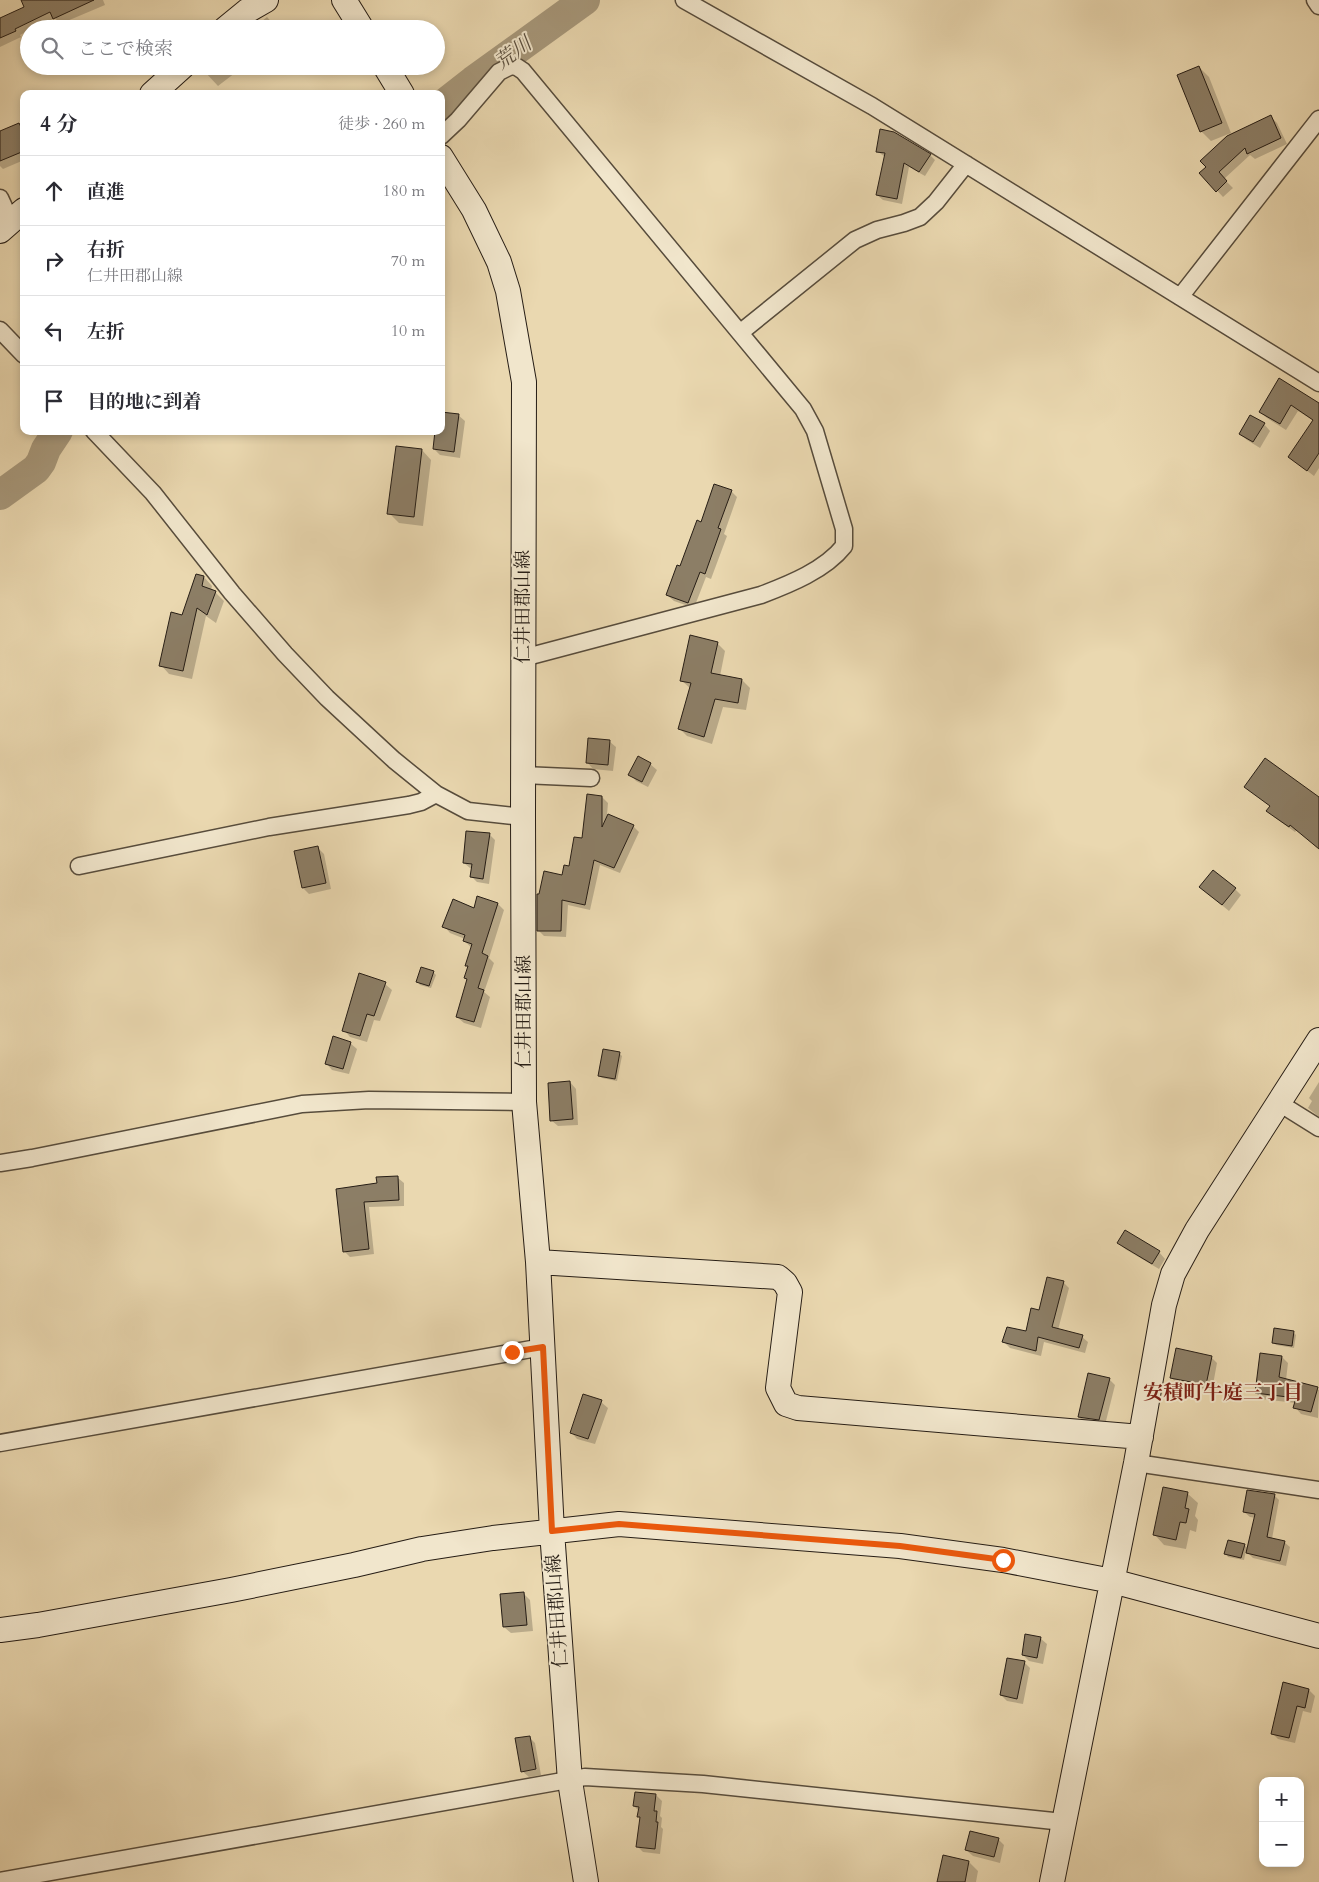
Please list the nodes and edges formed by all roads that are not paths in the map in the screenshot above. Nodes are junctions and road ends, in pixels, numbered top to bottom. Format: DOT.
graph roads {
  1 [pos="266,0"];
  2 [pos="344,0"];
  3 [pos="684,0"];
  4 [pos="1315,0"];
  5 [pos="1319,6"];
  6 [pos="236,20"];
  7 [pos="356,20"];
  8 [pos="173,75"];
  9 [pos="390,75"];
  10 [pos="156,90"];
  11 [pos="400,90"];
  12 [pos="1319,118"];
  13 [pos="445,132"];
  14 [pos="445,163"];
  15 [pos="966,164"];
  16 [pos="0,198"];
  17 [pos="12,221"];
  18 [pos="1180,297"];
  19 [pos="0,330"];
  20 [pos="741,332"];
  21 [pos="20,350"];
  22 [pos="1319,383"];
  23 [pos="98,435"];
  24 [pos="523,658"];
  25 [pos="523,775"];
  26 [pos="591,778"];
  27 [pos="436,794"];
  28 [pos="523,817"];
  29 [pos="78,866"];
  30 [pos="1319,1040"];
  31 [pos="524,1102"];
  32 [pos="1280,1103"];
  33 [pos="1319,1128"];
  34 [pos="0,1163"];
  35 [pos="538,1262"];
  36 [pos="543,1347"];
  37 [pos="1141,1437"];
  38 [pos="0,1443"];
  39 [pos="1136,1464"];
  40 [pos="1319,1490"];
  41 [pos="552,1531"];
  42 [pos="1112,1581"];
  43 [pos="0,1630"];
  44 [pos="1319,1636"];
  45 [pos="570,1781"];
  46 [pos="1063,1822"];
  47 [pos="0,1881"];
  48 [pos="586,1882"];
  49 [pos="1052,1882"];
  1 -- 6 [label="street"];
  2 -- 7 [label="street"];
  3 -- 15 [label="street"];
  4 -- 5 [label="street"];
  8 -- 10 [label="street"];
  9 -- 11 [label="street"];
  12 -- 18 [label="street"];
  13 -- 20 [label="street"];
  14 -- 24 [label="street, 仁井田郡山線"];
  15 -- 18 [label="street"];
  15 -- 20 [label="street"];
  16 -- 17 [label="street"];
  18 -- 22 [label="street"];
  19 -- 21 [label="street"];
  20 -- 24 [label="street"];
  23 -- 27 [label="street"];
  24 -- 25 [label="street, 仁井田郡山線"];
  25 -- 26 [label="street"];
  25 -- 28 [label="street, 仁井田郡山線"];
  27 -- 28 [label="street"];
  27 -- 29 [label="street"];
  28 -- 31 [label="street, 仁井田郡山線"];
  30 -- 32 [label="street"];
  31 -- 34 [label="street"];
  31 -- 35 [label="street, 仁井田郡山線"];
  32 -- 33 [label="street"];
  32 -- 37 [label="street"];
  35 -- 36 [label="street, 仁井田郡山線"];
  35 -- 37 [label="street"];
  36 -- 38 [label="street"];
  36 -- 41 [label="street, 仁井田郡山線"];
  37 -- 39 [label="street"];
  39 -- 40 [label="street"];
  39 -- 42 [label="street"];
  41 -- 42 [label="street"];
  41 -- 43 [label="street"];
  41 -- 45 [label="street, 仁井田郡山線"];
  42 -- 44 [label="street"];
  42 -- 46 [label="street"];
  45 -- 46 [label="street"];
  45 -- 47 [label="street"];
  45 -- 48 [label="street, 仁井田郡山線"];
  46 -- 49 [label="street"];
}
